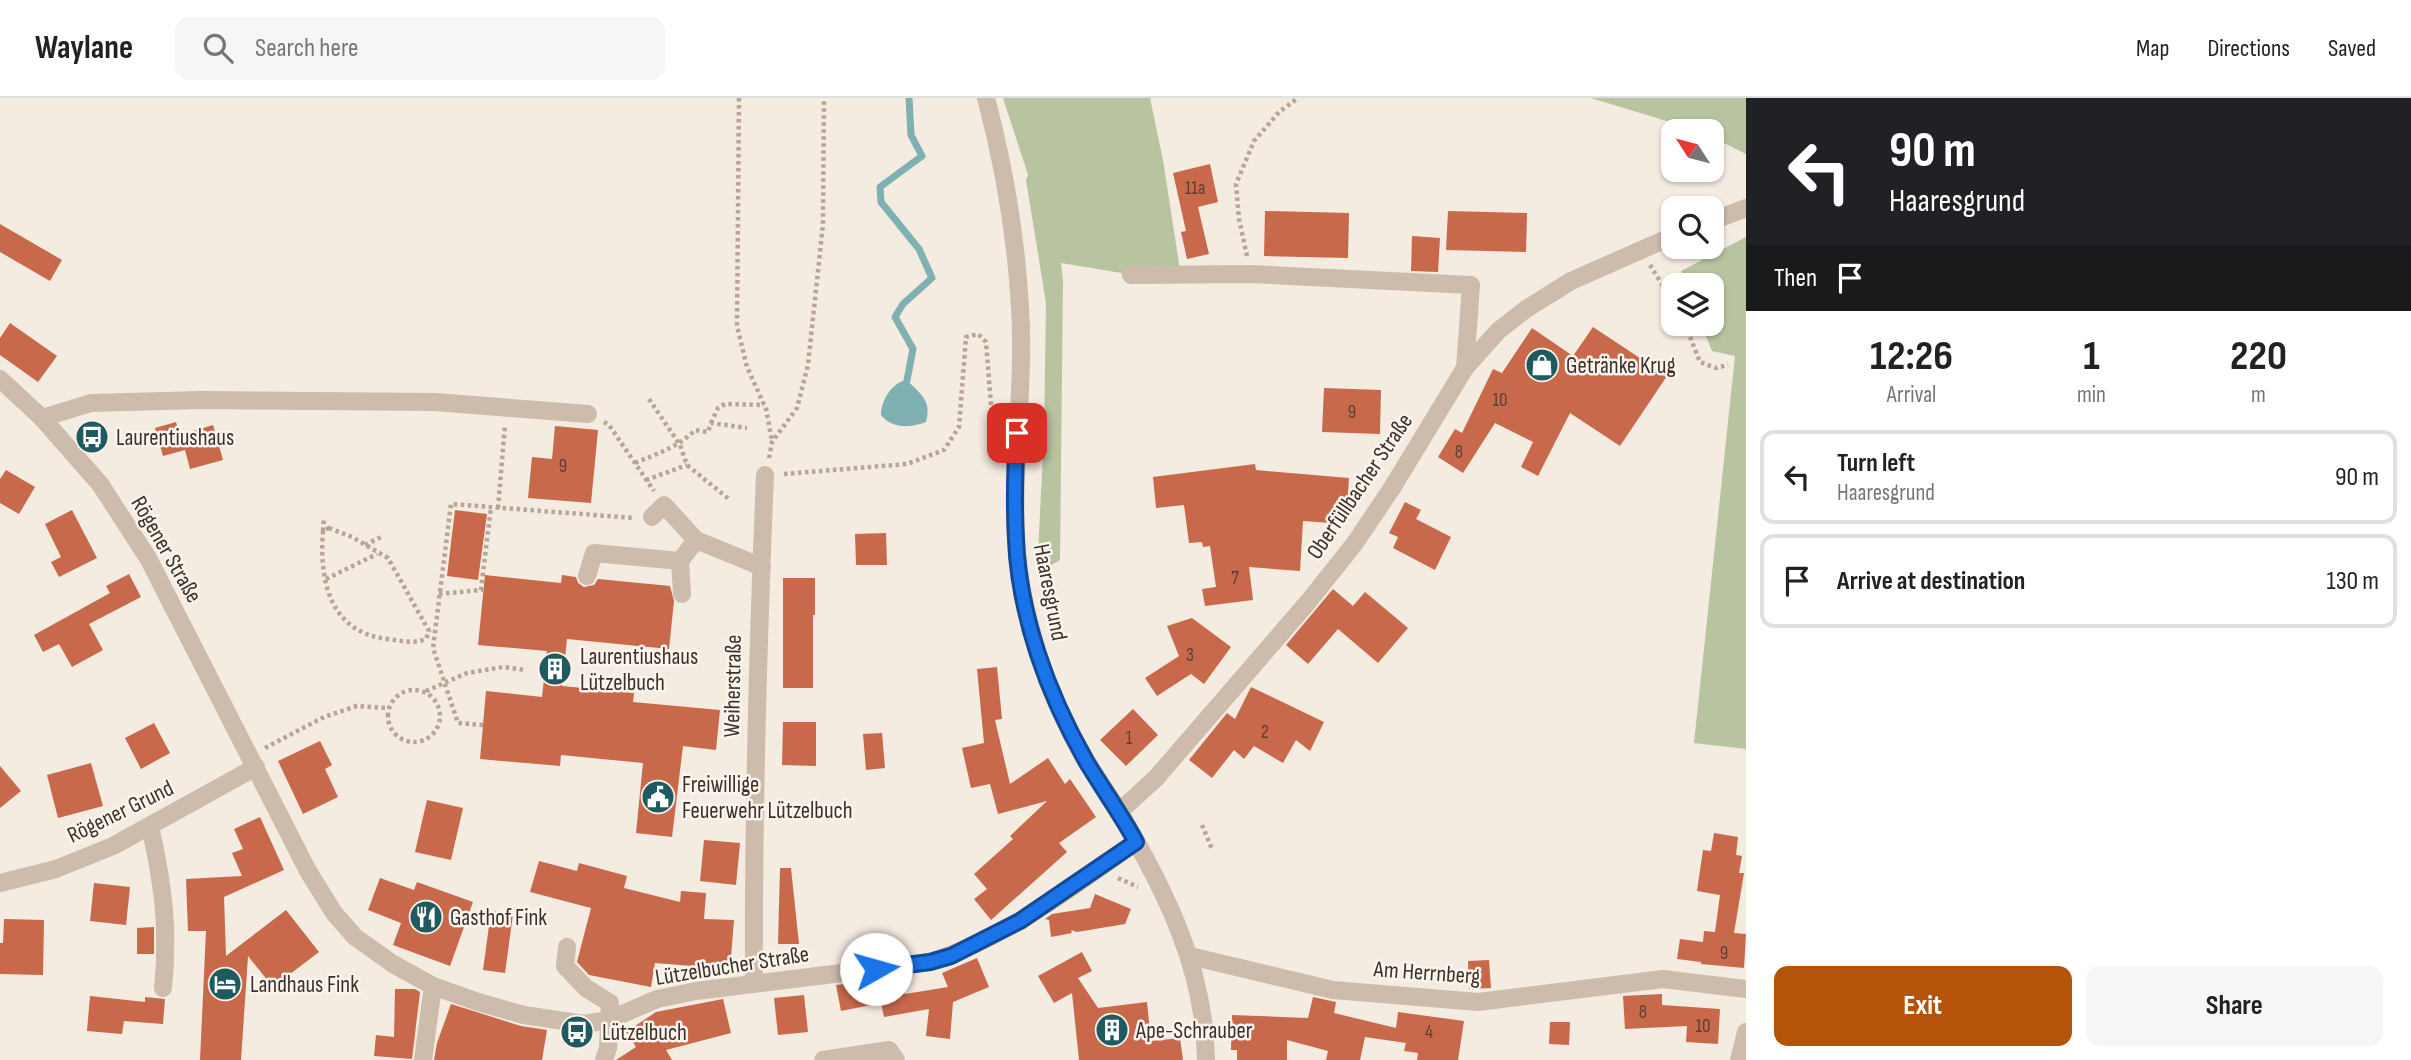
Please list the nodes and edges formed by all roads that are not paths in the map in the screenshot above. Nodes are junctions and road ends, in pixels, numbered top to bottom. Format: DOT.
graph roads {
  1 [pos="986,98"];
  2 [pos="1746,208"];
  3 [pos="1724,216"];
  4 [pos="1661,241"];
  5 [pos="1130,275"];
  6 [pos="1465,368"];
  7 [pos="0,380"];
  8 [pos="588,414"];
  9 [pos="42,418"];
  10 [pos="765,475"];
  11 [pos="658,511"];
  12 [pos="696,540"];
  13 [pos="680,561"];
  14 [pos="762,566"];
  15 [pos="587,576"];
  16 [pos="682,594"];
  17 [pos="253,761"];
  18 [pos="1119,812"];
  19 [pos="150,826"];
  20 [pos="1136,842"];
  21 [pos="0,883"];
  22 [pos="567,947"];
  23 [pos="1190,956"];
  24 [pos="754,983"];
  25 [pos="433,986"];
  26 [pos="163,988"];
  27 [pos="1746,989"];
  28 [pos="609,1020"];
  29 [pos="1746,1032"];
  30 [pos="423,1060"];
  31 [pos="604,1060"];
  32 [pos="823,1060"];
  33 [pos="896,1060"];
  34 [pos="1206,1060"];
  35 [pos="1739,1060"];
  1 -- 18 [label="street, Haaresgrund"];
  2 -- 3 [label="street"];
  4 -- 6 [label="street, Oberfüllbacher Straße"];
  5 -- 6 [label="street"];
  6 -- 18 [label="street, Oberfüllbacher Straße"];
  7 -- 9 [label="street, Rögener Straße"];
  8 -- 9 [label="street"];
  9 -- 17 [label="street, Rögener Straße"];
  10 -- 14 [label="street, Weiherstraße"];
  11 -- 12 [label="street"];
  12 -- 13 [label="street"];
  12 -- 14 [label="street"];
  13 -- 15 [label="street"];
  13 -- 16 [label="street"];
  14 -- 24 [label="street, Weiherstraße"];
  17 -- 19 [label="street, Rögener Grund"];
  17 -- 25 [label="street, Lützelbucher Straße"];
  18 -- 20 [label="street, Haaresgrund"];
  19 -- 21 [label="street, Rögener Grund"];
  19 -- 26 [label="street"];
  20 -- 23 [label="street, Haaresgrund"];
  20 -- 24 [label="street, Lützelbucher Straße"];
  22 -- 28 [label="street"];
  23 -- 27 [label="street, Am Herrnberg"];
  23 -- 34 [label="street, Haaresgrund"];
  24 -- 28 [label="street, Lützelbucher Straße"];
  25 -- 28 [label="street, Lützelbucher Straße"];
  25 -- 30 [label="street"];
  28 -- 31 [label="street"];
  29 -- 35 [label="street"];
  32 -- 33 [label="street"];
}
